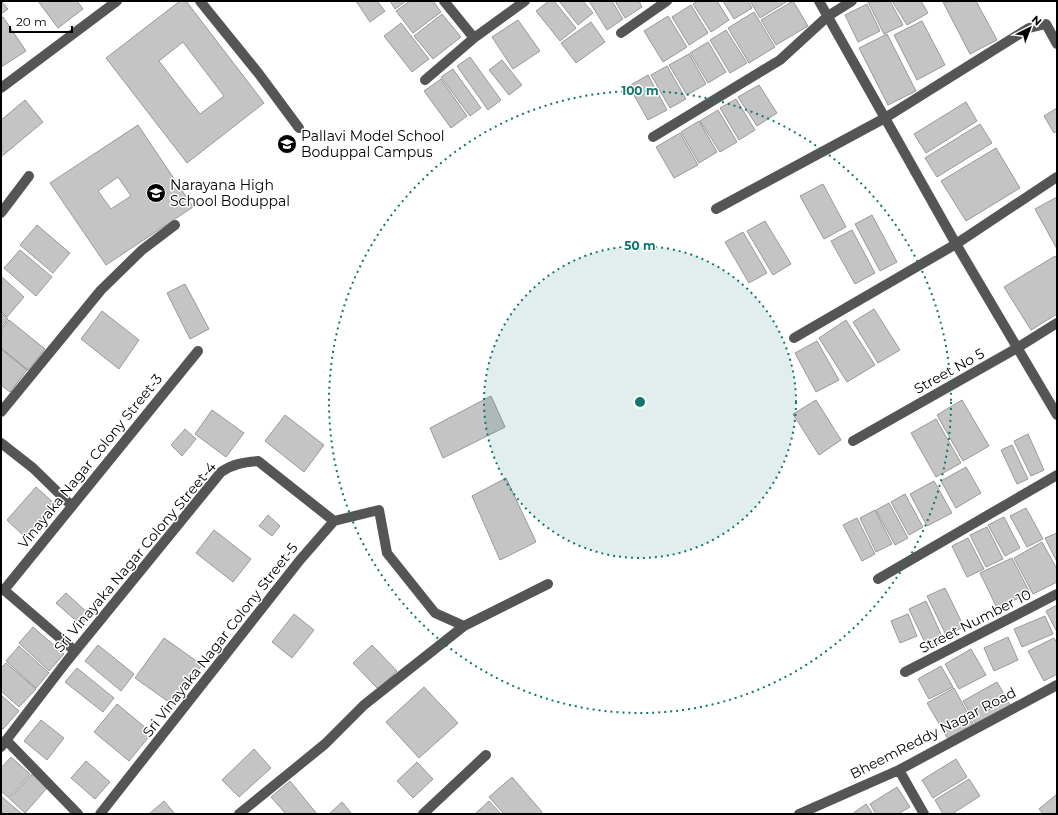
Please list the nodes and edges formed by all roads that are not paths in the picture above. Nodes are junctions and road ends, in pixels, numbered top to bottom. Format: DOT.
graph roads {
  1 [pos="117,1"];
  2 [pos="200,1"];
  3 [pos="444,1"];
  4 [pos="525,1"];
  5 [pos="667,1"];
  6 [pos="819,1"];
  7 [pos="852,1"];
  8 [pos="828,16"];
  9 [pos="621,33"];
  10 [pos="474,38"];
  11 [pos="1057,44"];
  12 [pos="425,80"];
  13 [pos="1,88"];
  14 [pos="885,118"];
  15 [pos="299,128"];
  16 [pos="653,137"];
  17 [pos="29,176"];
  18 [pos="1057,176"];
  19 [pos="716,209"];
  20 [pos="1,213"];
  21 [pos="175,225"];
  22 [pos="956,244"];
  23 [pos="1057,323"];
  24 [pos="794,338"];
  25 [pos="1017,348"];
  26 [pos="198,351"];
  27 [pos="1,412"];
  28 [pos="1057,415"];
  29 [pos="853,441"];
  30 [pos="1,443"];
  31 [pos="1057,475"];
  32 [pos="72,506"];
  33 [pos="334,521"];
  34 [pos="878,579"];
  35 [pos="548,584"];
  36 [pos="3,589"];
  37 [pos="1057,594"];
  38 [pos="464,626"];
  39 [pos="75,652"];
  40 [pos="905,672"];
  41 [pos="1057,685"];
  42 [pos="4,744"];
  43 [pos="486,755"];
  44 [pos="898,770"];
  45 [pos="78,814"];
  46 [pos="100,814"];
  47 [pos="238,814"];
  48 [pos="423,814"];
  49 [pos="799,814"];
  50 [pos="924,814"];
  1 -- 13 [label="street"];
  2 -- 15 [label="street"];
  3 -- 10 [label="street"];
  4 -- 10 [label="street"];
  5 -- 9 [label="street"];
  6 -- 8 [label="street"];
  7 -- 8 [label="street"];
  8 -- 14 [label="street"];
  8 -- 16 [label="street"];
  10 -- 12 [label="street"];
  11 -- 14 [label="street"];
  14 -- 19 [label="street"];
  14 -- 22 [label="street"];
  17 -- 20 [label="street"];
  18 -- 22 [label="street"];
  21 -- 27 [label="street"];
  22 -- 24 [label="street"];
  22 -- 25 [label="street"];
  23 -- 25 [label="street, Street No 5"];
  25 -- 28 [label="street"];
  25 -- 29 [label="street, Street No 5"];
  26 -- 32 [label="street, Vinayaka Nagar Colony Street-3"];
  30 -- 32 [label="street"];
  31 -- 34 [label="street"];
  32 -- 36 [label="street, Vinayaka Nagar Colony Street-3"];
  33 -- 38 [label="street"];
  33 -- 39 [label="street, Sri Vinayaka Nagar Colony Street-4"];
  33 -- 46 [label="street, Sri Vinayaka Nagar Colony Street-5"];
  35 -- 38 [label="street"];
  36 -- 39 [label="street, Vinayaka Nagar Colony Street-3"];
  37 -- 40 [label="street, Street Number 10"];
  38 -- 47 [label="street"];
  39 -- 42 [label="street, Sri Vinayaka Nagar Colony Street-4"];
  41 -- 44 [label="street, BheemReddy Nagar Road"];
  42 -- 45 [label="street"];
  43 -- 48 [label="street"];
  44 -- 49 [label="street, BheemReddy Nagar Road"];
  44 -- 50 [label="street"];
}
